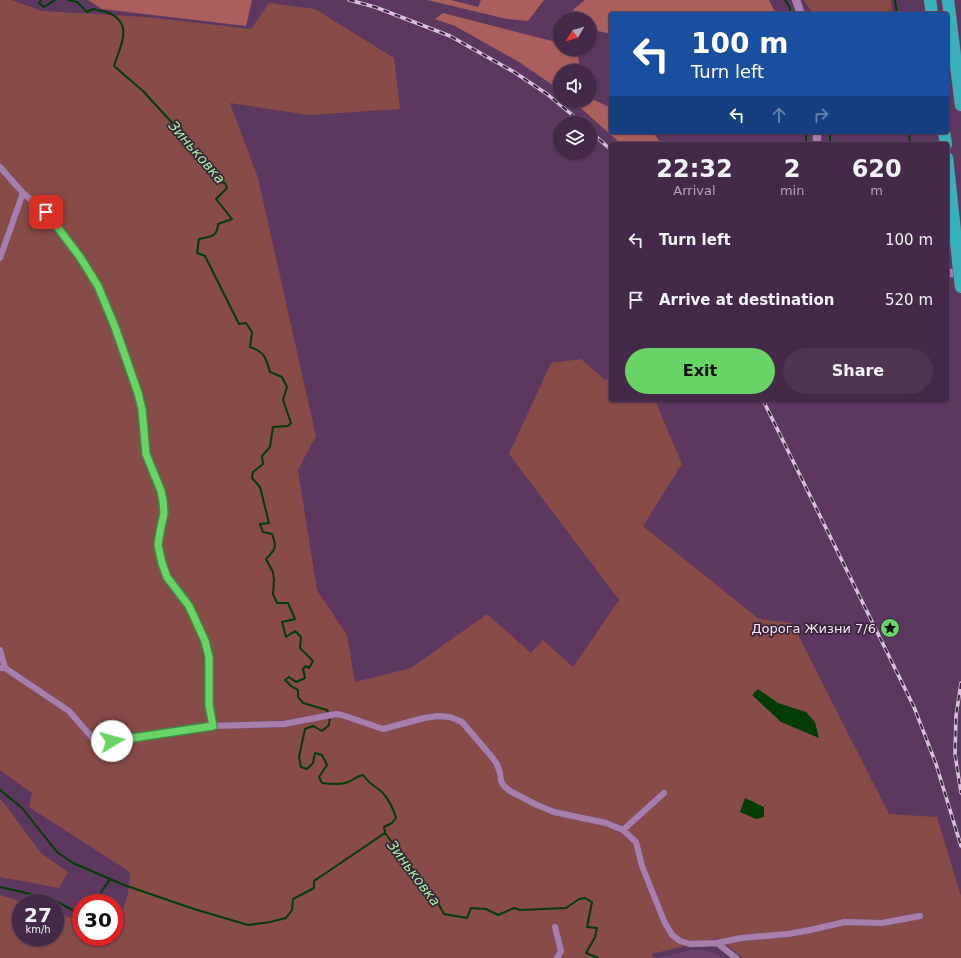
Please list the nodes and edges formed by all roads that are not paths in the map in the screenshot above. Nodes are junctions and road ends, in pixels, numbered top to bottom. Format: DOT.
graph roads {
  1 [pos="796,0"];
  2 [pos="930,0"];
  3 [pos="948,0"];
  4 [pos="800,12"];
  5 [pos="932,12"];
  6 [pos="961,105"];
  7 [pos="0,167"];
  8 [pos="949,177"];
  9 [pos="23,193"];
  10 [pos="0,258"];
  11 [pos="949,273"];
  12 [pos="961,273"];
  13 [pos="961,287"];
  14 [pos="0,650"];
  15 [pos="2,668"];
  16 [pos="213,726"];
  17 [pos="664,793"];
  18 [pos="623,830"];
  19 [pos="920,916"];
  20 [pos="555,927"];
  21 [pos="717,943"];
  22 [pos="558,958"];
  23 [pos="736,958"];
  1 -- 4 [label="street"];
  2 -- 5 [label="highway"];
  3 -- 6 [label="highway"];
  7 -- 9 [label="street"];
  8 -- 13 [label="highway, bridge"];
  9 -- 10 [label="street"];
  9 -- 16 [label="street"];
  11 -- 12 [label="street"];
  14 -- 15 [label="street"];
  15 -- 16 [label="street"];
  16 -- 18 [label="street"];
  17 -- 18 [label="street"];
  18 -- 21 [label="street"];
  19 -- 21 [label="street"];
  20 -- 22 [label="street"];
  21 -- 23 [label="street"];
}
